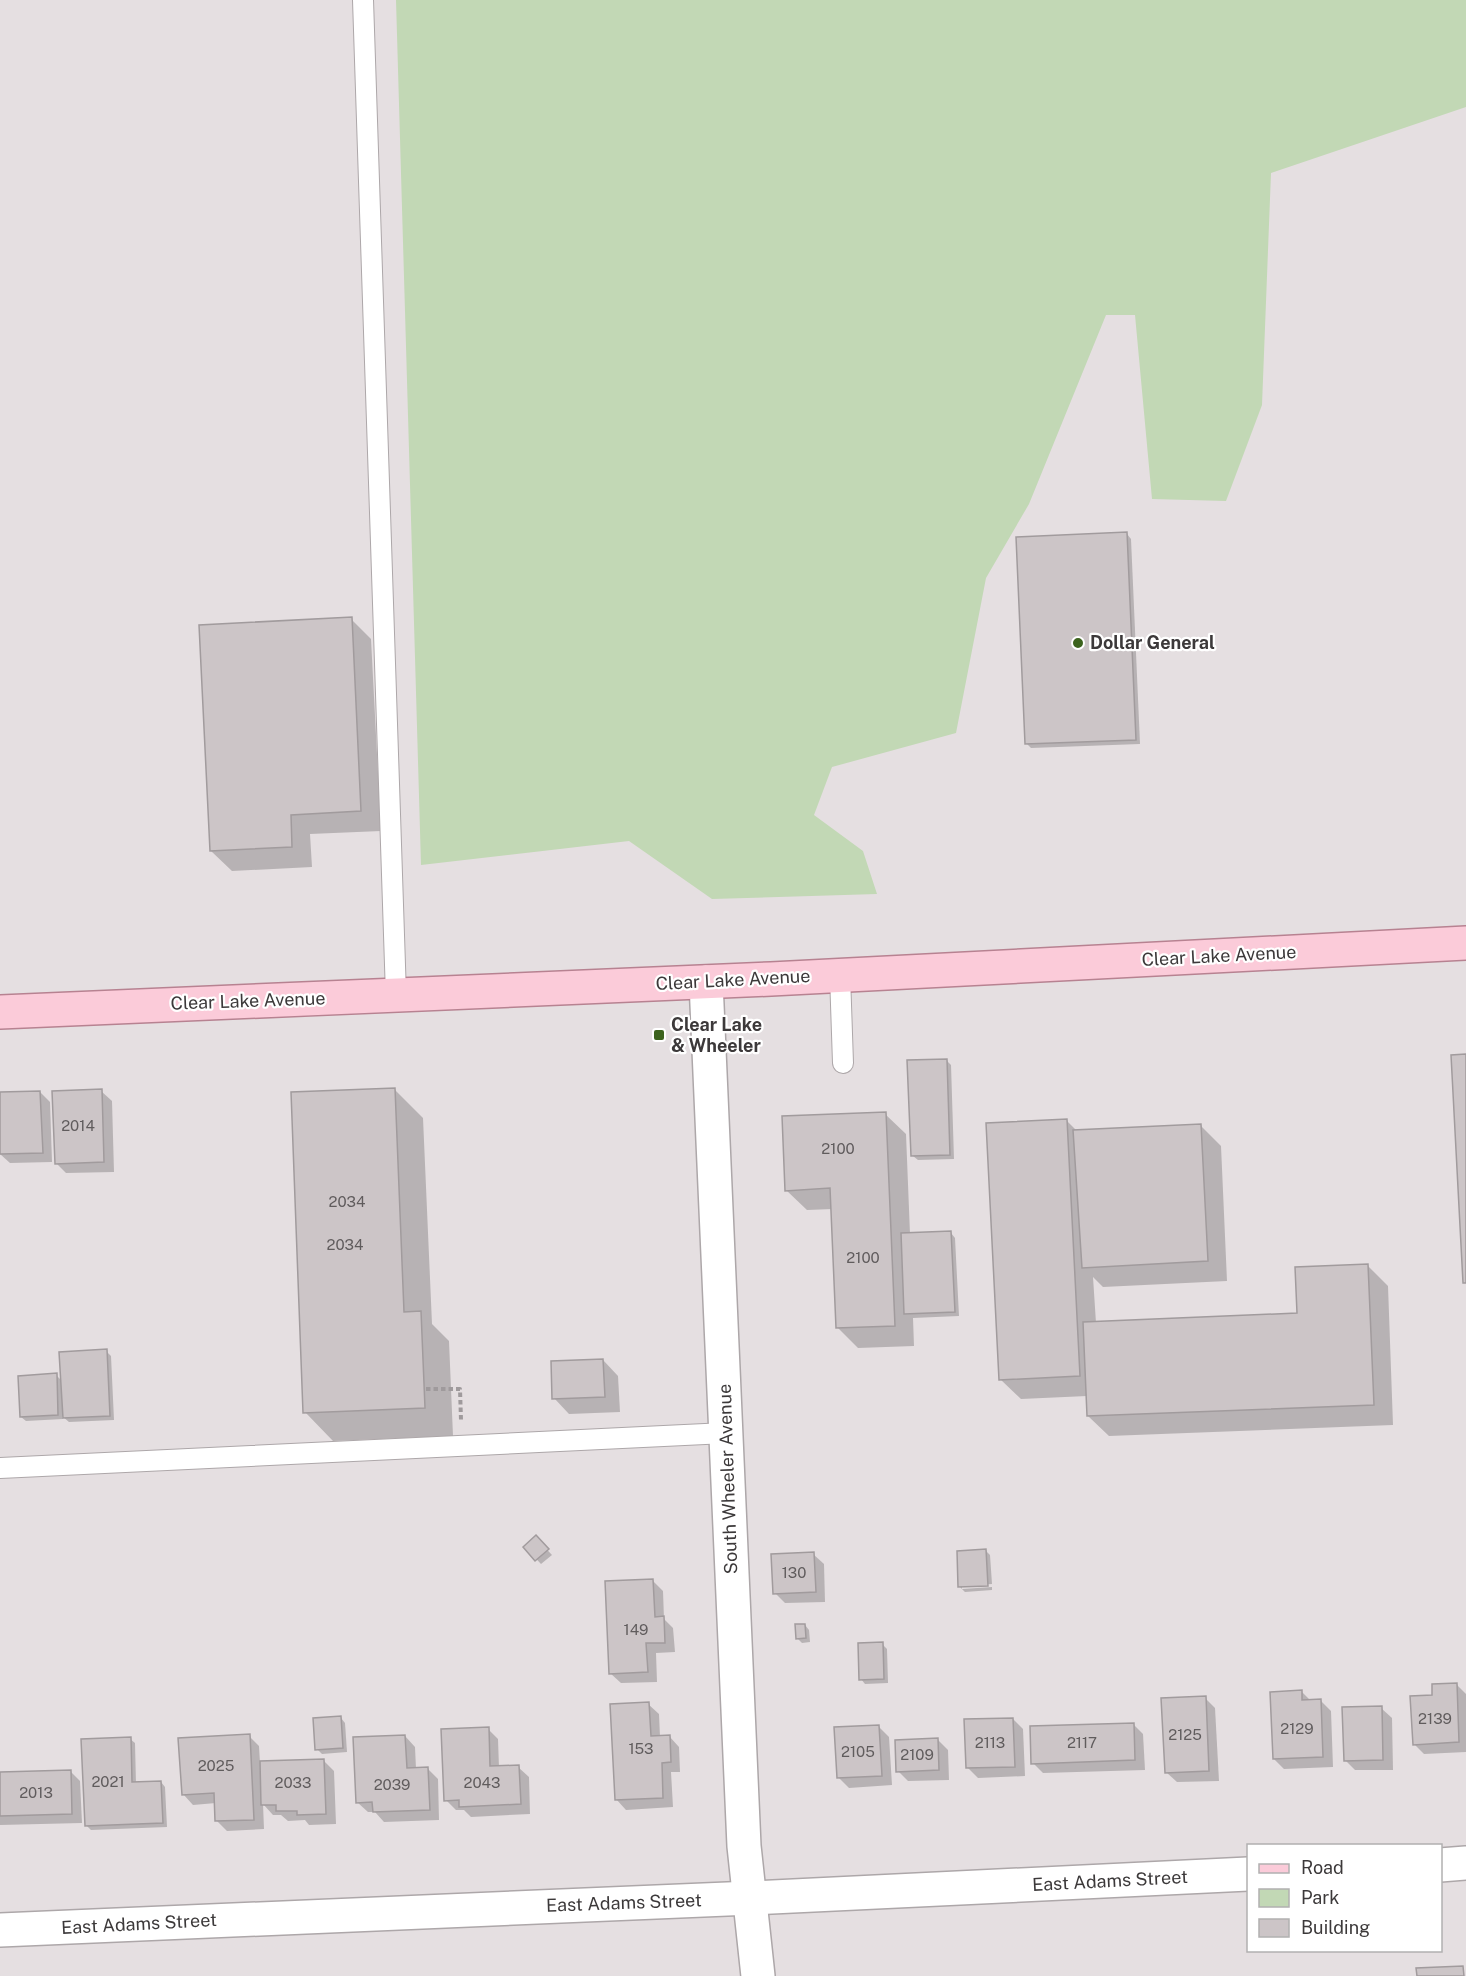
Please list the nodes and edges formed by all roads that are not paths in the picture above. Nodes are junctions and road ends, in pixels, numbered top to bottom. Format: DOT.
graph roads {
  1 [pos="363,0"];
  2 [pos="1466,943"];
  3 [pos="840,975"];
  4 [pos="706,982"];
  5 [pos="396,995"];
  6 [pos="0,1012"];
  7 [pos="843,1063"];
  8 [pos="726,1433"];
  9 [pos="0,1468"];
  10 [pos="1466,1863"];
  11 [pos="1442,1865"];
  12 [pos="1247,1874"];
  13 [pos="751,1898"];
  14 [pos="0,1930"];
  15 [pos="758,1976"];
  1 -- 5 [label="lane"];
  2 -- 3 [label="main road, Clear Lake Avenue"];
  3 -- 4 [label="main road, Clear Lake Avenue"];
  3 -- 7 [label="lane"];
  4 -- 5 [label="main road, Clear Lake Avenue"];
  4 -- 8 [label="street, South Wheeler Avenue"];
  5 -- 6 [label="main road, Clear Lake Avenue"];
  8 -- 9 [label="lane"];
  8 -- 13 [label="street, South Wheeler Avenue"];
  10 -- 11 [label="street"];
  12 -- 13 [label="street, East Adams Street"];
  13 -- 14 [label="street, East Adams Street"];
  13 -- 15 [label="street, South Wheeler Avenue"];
}
